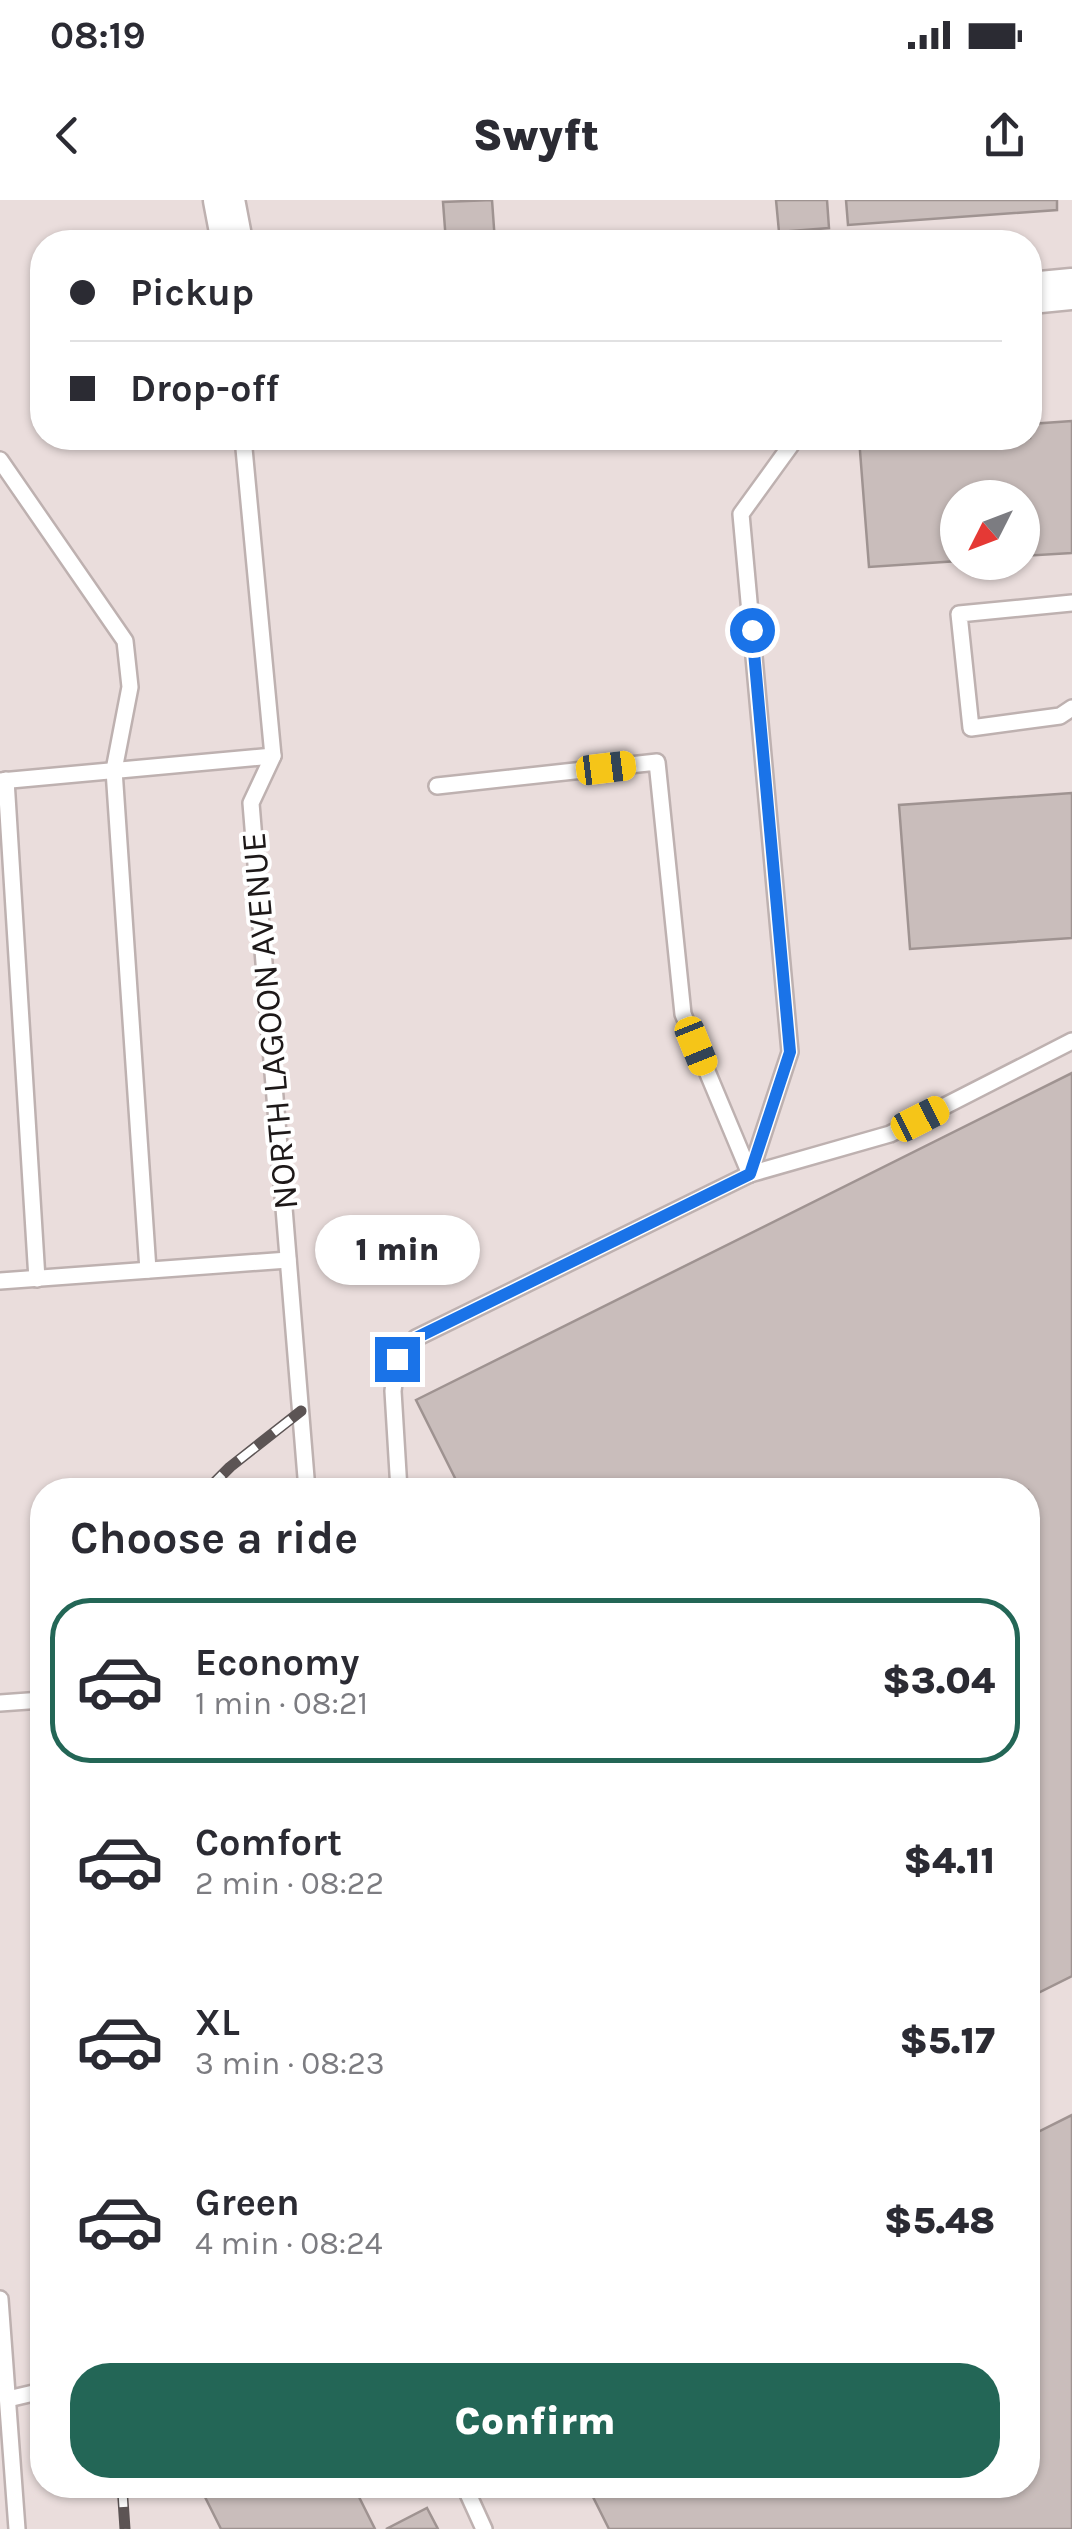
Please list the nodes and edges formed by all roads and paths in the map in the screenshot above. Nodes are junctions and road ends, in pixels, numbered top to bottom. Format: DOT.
graph roads {
  1 [pos="224,200"];
  2 [pos="230,230"];
  3 [pos="1072,289"];
  4 [pos="1042,291"];
  5 [pos="244,450"];
  6 [pos="787,450"];
  7 [pos="0,460"];
  8 [pos="1072,603"];
  9 [pos="1072,708"];
  10 [pos="272,756"];
  11 [pos="114,770"];
  12 [pos="3,780"];
  13 [pos="437,786"];
  14 [pos="1072,1041"];
  15 [pos="750,1174"];
  16 [pos="288,1260"];
  17 [pos="148,1270"];
  18 [pos="36,1278"];
  19 [pos="0,1281"];
  20 [pos="306,1478"];
  21 [pos="398,1478"];
  22 [pos="30,1701"];
  23 [pos="0,1703"];
  24 [pos="0,2300"];
  25 [pos="30,2394"];
  26 [pos="8,2399"];
  27 [pos="470,2498"];
  28 [pos="17,2529"];
  29 [pos="484,2529"];
  1 -- 2 [label="street"];
  3 -- 4 [label="street"];
  5 -- 10 [label="lane, NORTH LAGOON AVENUE"];
  6 -- 15 [label="lane"];
  7 -- 11 [label="lane"];
  8 -- 9 [label="lane"];
  10 -- 11 [label="lane"];
  10 -- 16 [label="lane, NORTH LAGOON AVENUE"];
  11 -- 12 [label="lane"];
  11 -- 17 [label="lane"];
  12 -- 18 [label="lane"];
  13 -- 15 [label="lane"];
  14 -- 15 [label="lane"];
  15 -- 21 [label="lane"];
  16 -- 17 [label="lane"];
  16 -- 20 [label="lane, NORTH LAGOON AVENUE"];
  17 -- 18 [label="lane"];
  18 -- 19 [label="lane"];
  22 -- 23 [label="lane"];
  24 -- 26 [label="lane"];
  25 -- 26 [label="lane"];
  26 -- 28 [label="lane"];
  27 -- 29 [label="lane"];
}
